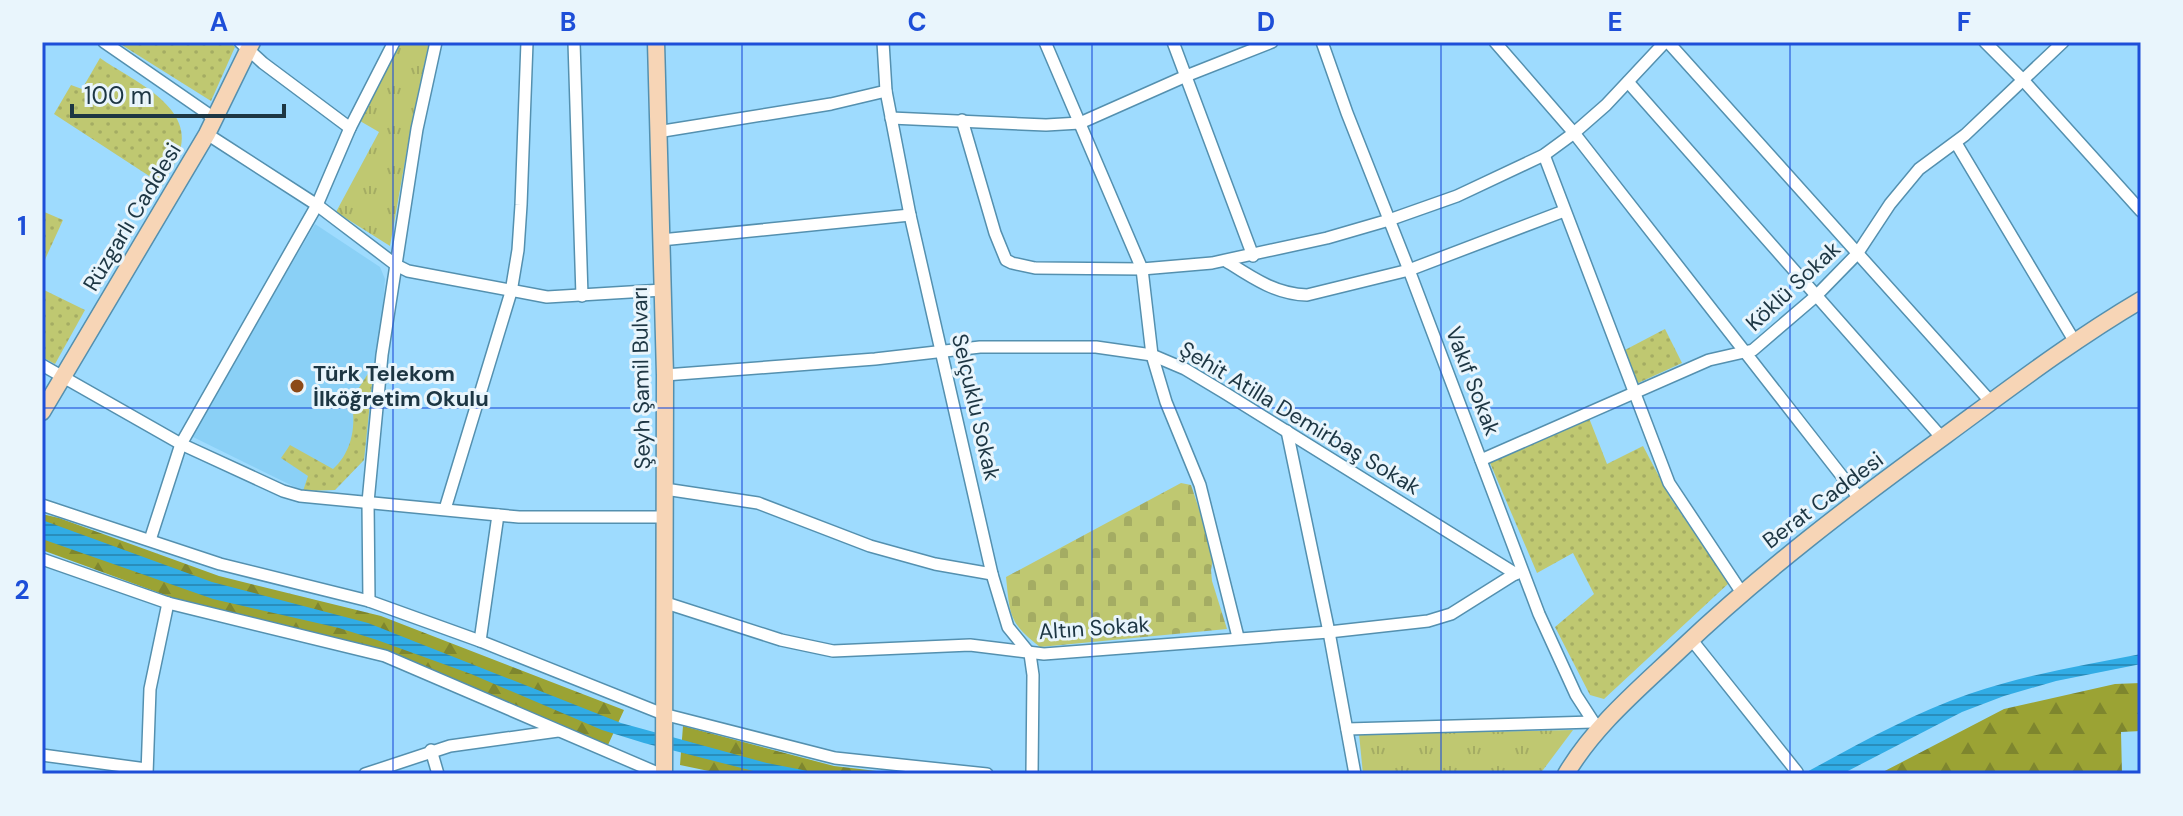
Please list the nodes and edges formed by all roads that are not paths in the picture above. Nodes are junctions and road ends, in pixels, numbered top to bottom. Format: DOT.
graph roads {
  1 [pos="104,42"];
  2 [pos="394,42"];
  3 [pos="436,42"];
  4 [pos="527,42"];
  5 [pos="574,42"];
  6 [pos="656,42"];
  7 [pos="883,42"];
  8 [pos="1045,42"];
  9 [pos="1173,42"];
  10 [pos="1272,42"];
  11 [pos="1322,42"];
  12 [pos="1495,42"];
  13 [pos="1666,42"];
  14 [pos="1985,42"];
  15 [pos="2063,42"];
  16 [pos="247,45"];
  17 [pos="1186,76"];
  18 [pos="2023,80"];
  19 [pos="1628,82"];
  20 [pos="886,91"];
  21 [pos="891,118"];
  22 [pos="962,120"];
  23 [pos="1080,123"];
  24 [pos="211,126"];
  25 [pos="350,128"];
  26 [pos="657,132"];
  27 [pos="1574,133"];
  28 [pos="1956,143"];
  29 [pos="1544,155"];
  30 [pos="317,205"];
  31 [pos="1564,211"];
  32 [pos="2141,211"];
  33 [pos="910,215"];
  34 [pos="1389,220"];
  35 [pos="661,240"];
  36 [pos="1857,254"];
  37 [pos="1253,256"];
  38 [pos="1226,261"];
  39 [pos="396,265"];
  40 [pos="1142,269"];
  41 [pos="1409,270"];
  42 [pos="663,290"];
  43 [pos="511,292"];
  44 [pos="582,296"];
  45 [pos="1816,296"];
  46 [pos="2141,300"];
  47 [pos="2075,342"];
  48 [pos="943,351"];
  49 [pos="1746,352"];
  50 [pos="1152,355"];
  51 [pos="42,365"];
  52 [pos="665,375"];
  53 [pos="62,376"];
  54 [pos="1634,393"];
  55 [pos="1991,402"];
  56 [pos="42,412"];
  57 [pos="1287,431"];
  58 [pos="1942,438"];
  59 [pos="181,444"];
  60 [pos="1481,460"];
  61 [pos="665,489"];
  62 [pos="1859,498"];
  63 [pos="368,502"];
  64 [pos="42,505"];
  65 [pos="445,509"];
  66 [pos="498,515"];
  67 [pos="663,517"];
  68 [pos="150,540"];
  69 [pos="42,559"];
  70 [pos="1519,572"];
  71 [pos="992,574"];
  72 [pos="1742,593"];
  73 [pos="369,601"];
  74 [pos="663,602"];
  75 [pos="168,603"];
  76 [pos="1329,632"];
  77 [pos="1238,637"];
  78 [pos="1691,639"];
  79 [pos="480,641"];
  80 [pos="1030,654"];
  81 [pos="663,714"];
  82 [pos="1595,725"];
  83 [pos="1347,729"];
  84 [pos="560,730"];
  85 [pos="431,750"];
  86 [pos="42,755"];
  87 [pos="663,770"];
  88 [pos="147,772"];
  89 [pos="1797,772"];
  90 [pos="365,774"];
  91 [pos="438,774"];
  92 [pos="987,774"];
  93 [pos="1032,774"];
  94 [pos="1355,774"];
  95 [pos="1566,774"];
  1 -- 24 [label="street"];
  2 -- 25 [label="street"];
  3 -- 39 [label="street"];
  4 -- 43 [label="street"];
  5 -- 44 [label="street"];
  6 -- 26 [label="street, Şeyh Şamil Bulvarı"];
  7 -- 20 [label="street, Selçuklu Sokak"];
  8 -- 23 [label="street"];
  9 -- 17 [label="street"];
  10 -- 17 [label="street"];
  11 -- 34 [label="street, Vakıf Sokak"];
  12 -- 27 [label="street"];
  13 -- 19 [label="street"];
  13 -- 36 [label="street"];
  14 -- 18 [label="street"];
  15 -- 18 [label="street, Köklü Sokak"];
  16 -- 24 [label="street, Rüzgarlı Caddesi"];
  16 -- 25 [label="street"];
  17 -- 23 [label="street"];
  17 -- 37 [label="street"];
  18 -- 28 [label="street, Köklü Sokak"];
  18 -- 32 [label="street"];
  19 -- 27 [label="street"];
  19 -- 45 [label="street"];
  20 -- 21 [label="street, Selçuklu Sokak"];
  20 -- 26 [label="street"];
  21 -- 22 [label="street"];
  21 -- 33 [label="street, Selçuklu Sokak"];
  22 -- 23 [label="street"];
  22 -- 40 [label="street"];
  23 -- 40 [label="street"];
  24 -- 30 [label="street"];
  24 -- 53 [label="street, Rüzgarlı Caddesi"];
  25 -- 30 [label="street"];
  26 -- 35 [label="street, Şeyh Şamil Bulvarı"];
  27 -- 29 [label="street"];
  27 -- 49 [label="street"];
  28 -- 36 [label="street, Köklü Sokak"];
  28 -- 47 [label="street"];
  29 -- 31 [label="street"];
  29 -- 34 [label="street"];
  30 -- 39 [label="street"];
  30 -- 59 [label="street"];
  31 -- 41 [label="street"];
  31 -- 54 [label="street"];
  33 -- 35 [label="street"];
  33 -- 48 [label="street, Selçuklu Sokak"];
  34 -- 37 [label="street"];
  34 -- 41 [label="street, Vakıf Sokak"];
  35 -- 42 [label="street, Şeyh Şamil Bulvarı"];
  36 -- 45 [label="street, Köklü Sokak"];
  36 -- 55 [label="street"];
  37 -- 38 [label="street"];
  38 -- 40 [label="street"];
  38 -- 41 [label="street"];
  39 -- 43 [label="street"];
  39 -- 63 [label="street"];
  40 -- 50 [label="street"];
  41 -- 60 [label="street, Vakıf Sokak"];
  42 -- 44 [label="street"];
  42 -- 52 [label="street, Şeyh Şamil Bulvarı"];
  43 -- 44 [label="street"];
  43 -- 65 [label="street"];
  45 -- 49 [label="street, Köklü Sokak"];
  45 -- 58 [label="street"];
  46 -- 47 [label="street, Berat Caddesi"];
  47 -- 55 [label="street, Berat Caddesi"];
  48 -- 50 [label="street, Şehit Atilla Demirbaş Sokak"];
  48 -- 52 [label="street, Şehit Atilla Demirbaş Sokak"];
  48 -- 71 [label="street, Selçuklu Sokak"];
  49 -- 54 [label="street, Köklü Sokak"];
  49 -- 62 [label="street"];
  50 -- 57 [label="street, Şehit Atilla Demirbaş Sokak"];
  50 -- 77 [label="street"];
  51 -- 53 [label="street"];
  52 -- 61 [label="street, Şeyh Şamil Bulvarı"];
  53 -- 56 [label="street, Rüzgarlı Caddesi"];
  53 -- 59 [label="street"];
  54 -- 60 [label="street, Köklü Sokak"];
  54 -- 72 [label="street"];
  55 -- 58 [label="street, Berat Caddesi"];
  57 -- 70 [label="street, Şehit Atilla Demirbaş Sokak"];
  57 -- 76 [label="street"];
  58 -- 62 [label="street, Berat Caddesi"];
  59 -- 63 [label="street"];
  59 -- 68 [label="street"];
  60 -- 70 [label="street, Vakıf Sokak"];
  61 -- 67 [label="street, Şeyh Şamil Bulvarı"];
  61 -- 71 [label="street"];
  62 -- 72 [label="street, Berat Caddesi"];
  63 -- 65 [label="street"];
  63 -- 73 [label="street"];
  64 -- 68 [label="street"];
  65 -- 66 [label="street"];
  66 -- 67 [label="street"];
  66 -- 79 [label="street"];
  67 -- 74 [label="street, Şeyh Şamil Bulvarı"];
  68 -- 73 [label="street"];
  69 -- 75 [label="street"];
  70 -- 76 [label="street, Altın Sokak"];
  70 -- 82 [label="street, Vakıf Sokak"];
  71 -- 80 [label="street, Selçuklu Sokak"];
  72 -- 78 [label="street, Berat Caddesi"];
  73 -- 79 [label="street"];
  74 -- 80 [label="street, Altın Sokak"];
  74 -- 81 [label="street, Şeyh Şamil Bulvarı"];
  75 -- 84 [label="street"];
  75 -- 88 [label="street"];
  76 -- 77 [label="street, Altın Sokak"];
  76 -- 83 [label="street"];
  77 -- 80 [label="street, Altın Sokak"];
  78 -- 82 [label="street, Berat Caddesi"];
  78 -- 89 [label="street"];
  79 -- 81 [label="street"];
  80 -- 93 [label="street"];
  81 -- 87 [label="street, Şeyh Şamil Bulvarı"];
  81 -- 92 [label="street"];
  82 -- 83 [label="street"];
  82 -- 95 [label="street, Berat Caddesi"];
  83 -- 94 [label="street"];
  84 -- 85 [label="street"];
  84 -- 87 [label="street"];
  85 -- 90 [label="street"];
  85 -- 91 [label="street"];
  86 -- 88 [label="street"];
}
